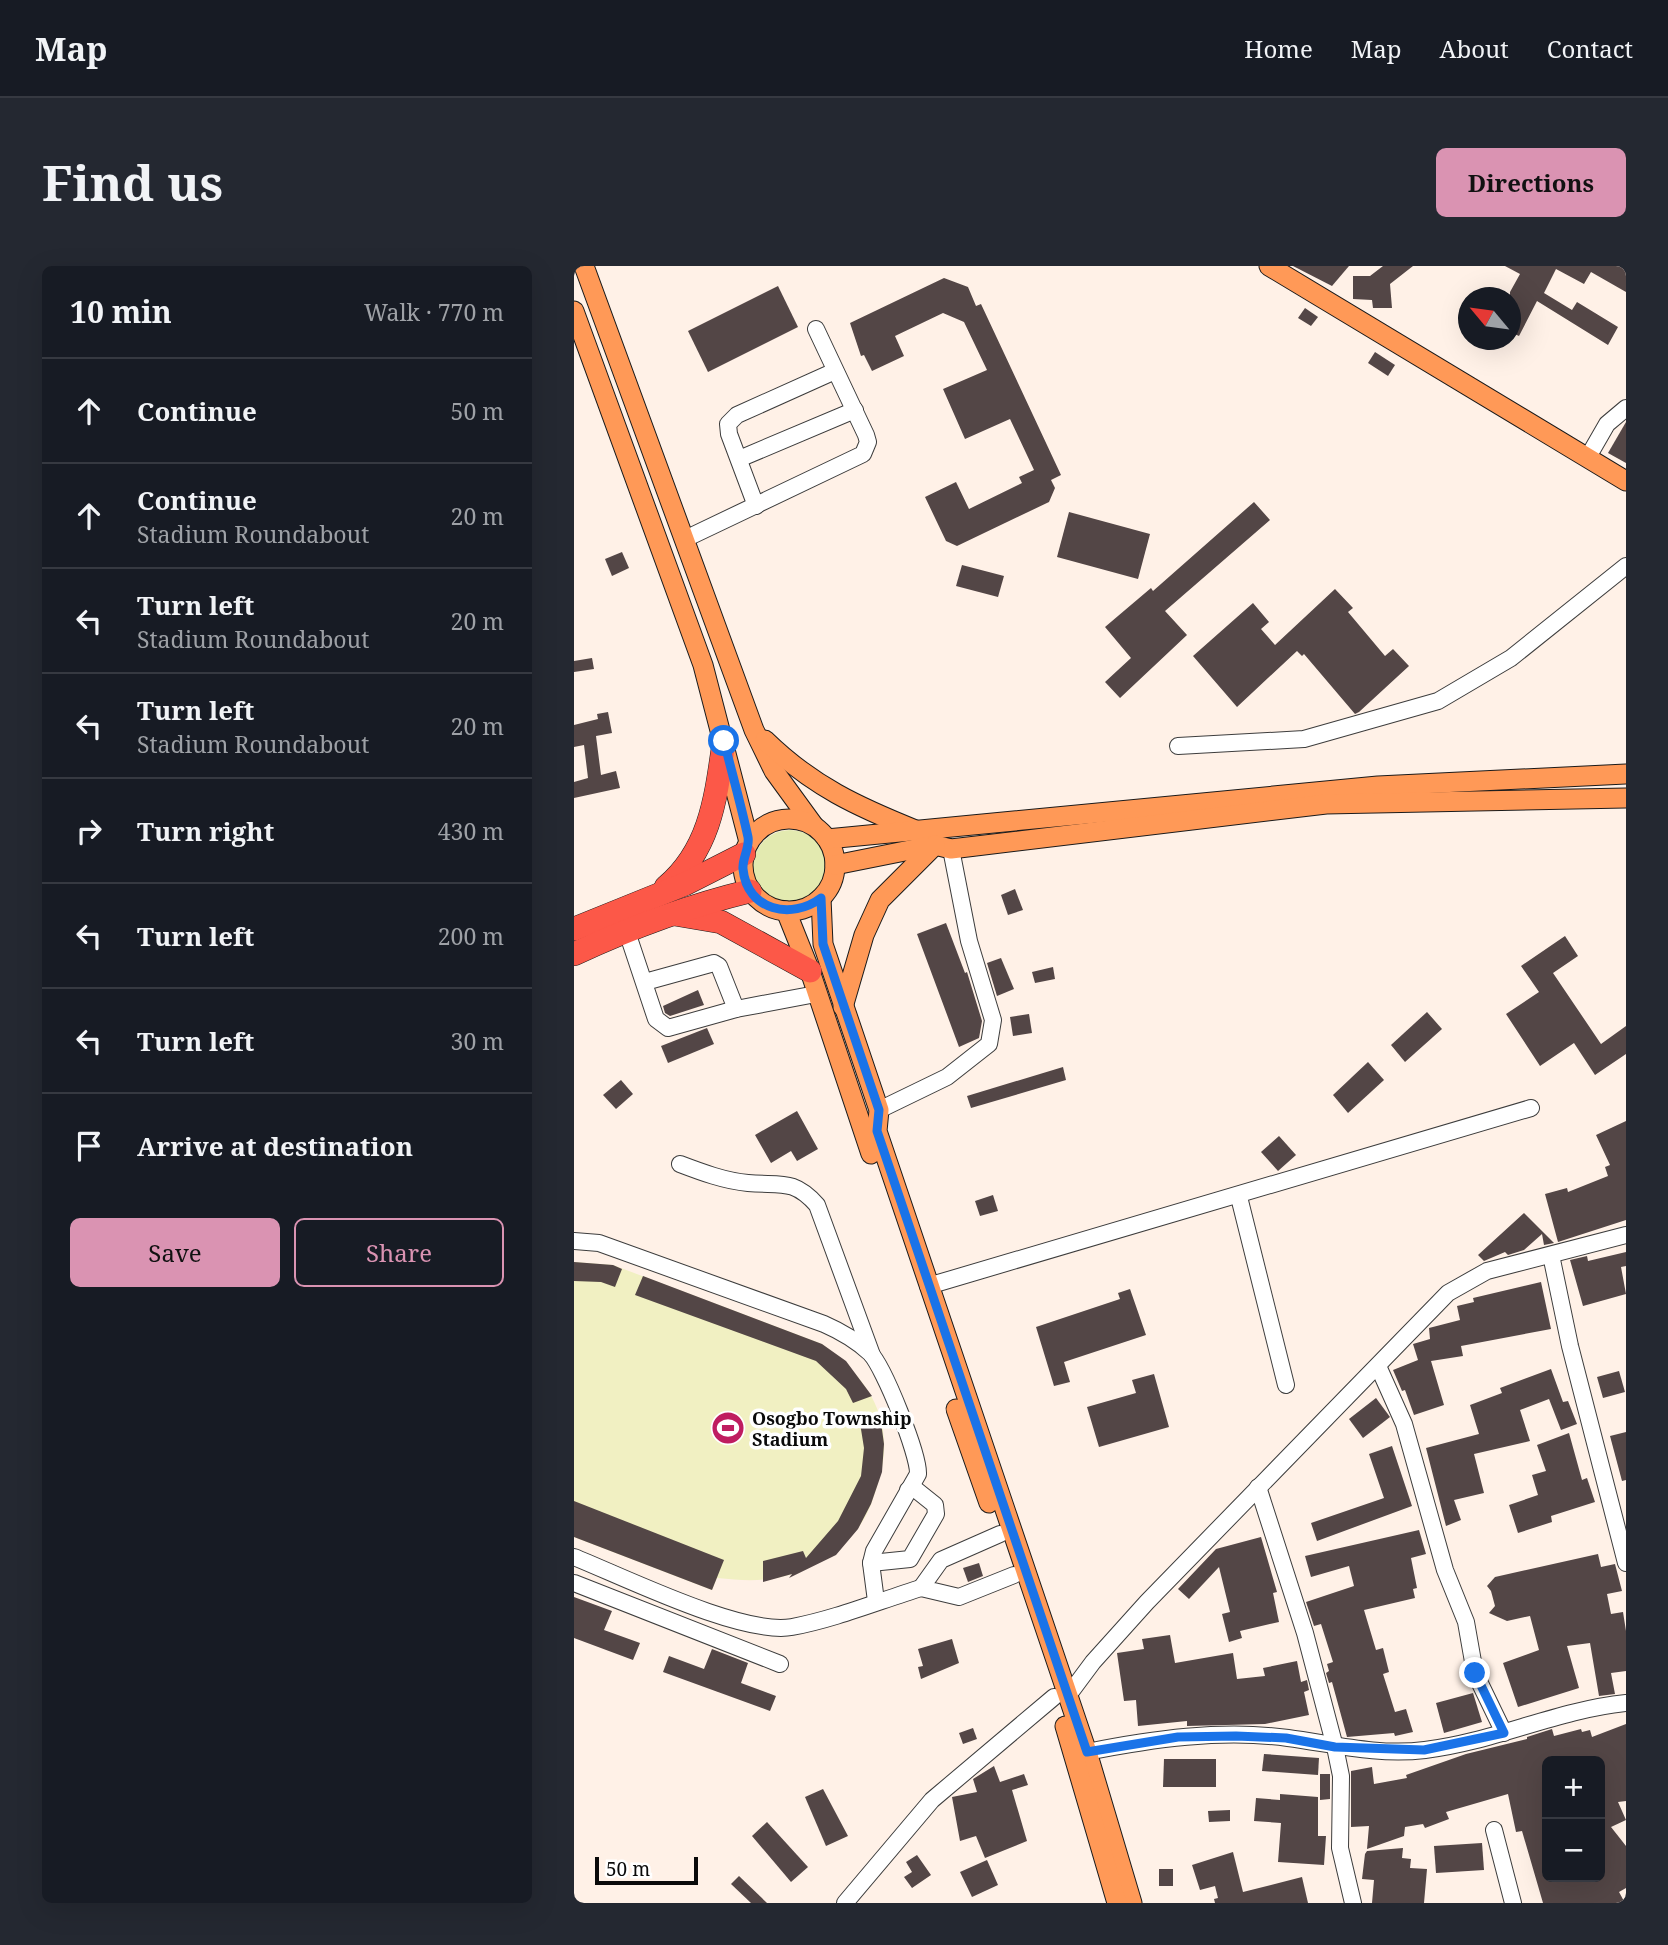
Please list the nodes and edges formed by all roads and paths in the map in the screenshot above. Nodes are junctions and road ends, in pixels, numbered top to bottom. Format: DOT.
graph roads {
  1 [pos="584,266"];
  2 [pos="1269,266"];
  3 [pos="574,311"];
  4 [pos="816,329"];
  5 [pos="835,371"];
  6 [pos="1626,408"];
  7 [pos="855,410"];
  8 [pos="1588,457"];
  9 [pos="739,459"];
  10 [pos="1626,481"];
  11 [pos="756,506"];
  12 [pos="685,539"];
  13 [pos="1626,566"];
  14 [pos="754,730"];
  15 [pos="724,741"];
  16 [pos="1178,746"];
  17 [pos="1626,774"];
  18 [pos="1626,798"];
  19 [pos="820,833"];
  20 [pos="936,842"];
  21 [pos="746,848"];
  22 [pos="835,865"];
  23 [pos="750,891"];
  24 [pos="821,898"];
  25 [pos="664,904"];
  26 [pos="786,911"];
  27 [pos="574,929"];
  28 [pos="626,929"];
  29 [pos="574,954"];
  30 [pos="810,971"];
  31 [pos="645,982"];
  32 [pos="816,994"];
  33 [pos="843,1007"];
  34 [pos="736,1009"];
  35 [pos="1531,1108"];
  36 [pos="879,1110"];
  37 [pos="680,1164"];
  38 [pos="1239,1197"];
  39 [pos="1626,1235"];
  40 [pos="574,1241"];
  41 [pos="1551,1255"];
  42 [pos="928,1286"];
  43 [pos="872,1355"];
  44 [pos="1378,1366"];
  45 [pos="1286,1385"];
  46 [pos="1258,1488"];
  47 [pos="908,1490"];
  48 [pos="1000,1534"];
  49 [pos="574,1557"];
  50 [pos="871,1563"];
  51 [pos="1626,1563"];
  52 [pos="1014,1575"];
  53 [pos="574,1584"];
  54 [pos="921,1588"];
  55 [pos="876,1601"];
  56 [pos="780,1664"];
  57 [pos="1061,1697"];
  58 [pos="1626,1703"];
  59 [pos="1504,1733"];
  60 [pos="1335,1747"];
  61 [pos="1087,1752"];
  62 [pos="1494,1830"];
  63 [pos="845,1903"];
  64 [pos="1117,1903"];
  65 [pos="1132,1903"];
  66 [pos="1353,1903"];
  67 [pos="1513,1903"];
  1 -- 12 [label="main road"];
  2 -- 8 [label="main road"];
  3 -- 15 [label="main road"];
  4 -- 5 [label="street"];
  5 -- 7 [label="street"];
  5 -- 9 [label="street"];
  6 -- 8 [label="street"];
  7 -- 9 [label="street"];
  7 -- 11 [label="street"];
  8 -- 10 [label="main road"];
  9 -- 11 [label="street"];
  11 -- 12 [label="street"];
  12 -- 14 [label="main road"];
  13 -- 16 [label="street"];
  14 -- 19 [label="main road"];
  14 -- 20 [label="main road"];
  15 -- 21 [label="main road"];
  15 -- 25 [label="highway"];
  17 -- 20 [label="main road"];
  18 -- 20 [label="main road"];
  19 -- 20 [label="main road"];
  19 -- 21 [label="main road"];
  19 -- 22 [label="main road"];
  20 -- 22 [label="main road"];
  20 -- 33 [label="main road"];
  20 -- 36 [label="street"];
  21 -- 23 [label="main road"];
  21 -- 25 [label="highway"];
  22 -- 24 [label="main road"];
  23 -- 25 [label="highway"];
  23 -- 26 [label="main road"];
  24 -- 26 [label="main road"];
  24 -- 33 [label="main road"];
  25 -- 27 [label="highway"];
  25 -- 28 [label="highway"];
  25 -- 30 [label="highway"];
  26 -- 30 [label="main road"];
  28 -- 29 [label="highway"];
  28 -- 31 [label="street"];
  30 -- 32 [label="main road"];
  31 -- 34 [label="street"];
  31 -- 34 [label="street"];
  32 -- 34 [label="street"];
  32 -- 48 [label="main road"];
  33 -- 36 [label="main road"];
  35 -- 38 [label="street"];
  36 -- 42 [label="main road"];
  37 -- 43 [label="street"];
  38 -- 42 [label="street"];
  38 -- 45 [label="street"];
  39 -- 41 [label="street"];
  40 -- 43 [label="street"];
  41 -- 44 [label="street"];
  41 -- 51 [label="street"];
  42 -- 57 [label="main road"];
  43 -- 47 [label="street"];
  44 -- 46 [label="street"];
  44 -- 59 [label="street"];
  46 -- 57 [label="street"];
  46 -- 60 [label="street"];
  47 -- 50 [label="street"];
  47 -- 50 [label="street"];
  48 -- 52 [label="main road"];
  48 -- 54 [label="street"];
  49 -- 55 [label="street"];
  50 -- 55 [label="street"];
  52 -- 54 [label="street"];
  52 -- 57 [label="main road"];
  53 -- 56 [label="street"];
  54 -- 55 [label="street"];
  57 -- 61 [label="main road"];
  57 -- 63 [label="street"];
  57 -- 64 [label="main road"];
  58 -- 59 [label="street"];
  59 -- 60 [label="street"];
  60 -- 61 [label="street"];
  60 -- 66 [label="street"];
  61 -- 65 [label="main road"];
  62 -- 67 [label="street"];
}
